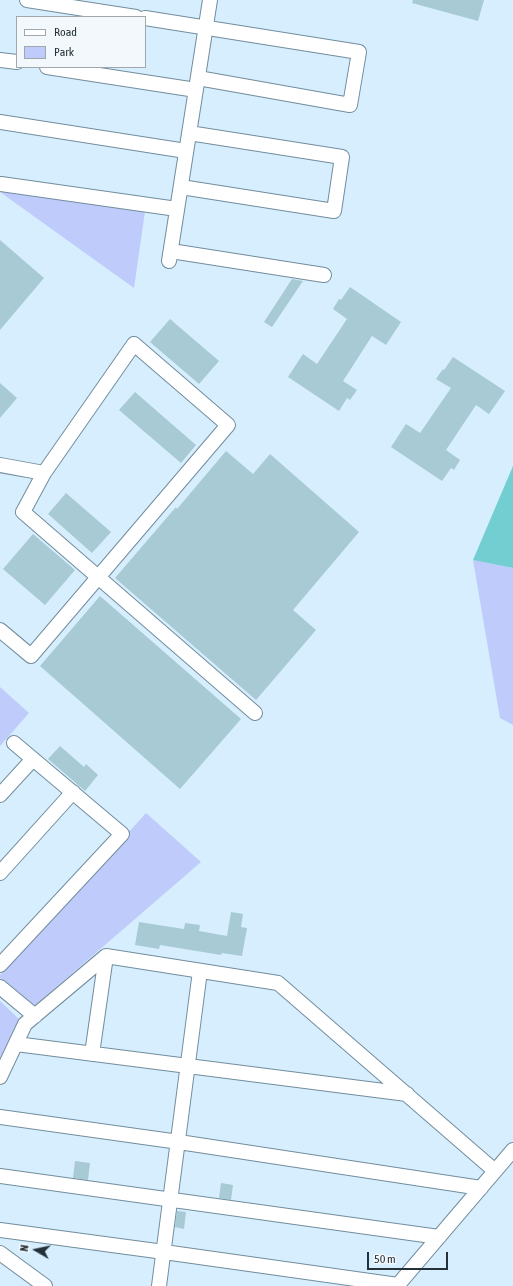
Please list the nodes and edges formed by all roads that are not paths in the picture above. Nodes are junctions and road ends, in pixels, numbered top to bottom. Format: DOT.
graph roads {
  1 [pos="27,0"];
  2 [pos="210,0"];
  3 [pos="130,16"];
  4 [pos="146,18"];
  5 [pos="205,28"];
  6 [pos="0,60"];
  7 [pos="16,62"];
  8 [pos="56,68"];
  9 [pos="197,84"];
  10 [pos="0,122"];
  11 [pos="189,133"];
  12 [pos="186,151"];
  13 [pos="1,184"];
  14 [pos="181,187"];
  15 [pos="177,209"];
  16 [pos="324,275"];
  17 [pos="0,465"];
  18 [pos="37,472"];
  19 [pos="99,577"];
  20 [pos="0,630"];
  21 [pos="255,713"];
  22 [pos="14,743"];
  23 [pos="33,758"];
  24 [pos="73,792"];
  25 [pos="0,795"];
  26 [pos="0,873"];
  27 [pos="106,956"];
  28 [pos="0,965"];
  29 [pos="200,971"];
  30 [pos="0,987"];
  31 [pos="35,1016"];
  32 [pos="16,1044"];
  33 [pos="92,1054"];
  34 [pos="188,1066"];
  35 [pos="0,1077"];
  36 [pos="407,1094"];
  37 [pos="0,1117"];
  38 [pos="179,1142"];
  39 [pos="513,1150"];
  40 [pos="496,1170"];
  41 [pos="0,1176"];
  42 [pos="481,1188"];
  43 [pos="171,1200"];
  44 [pos="0,1230"];
  45 [pos="439,1237"];
  46 [pos="164,1252"];
  47 [pos="0,1253"];
  48 [pos="398,1285"];
  49 [pos="45,1286"];
  50 [pos="159,1286"];
  1 -- 3 [label="street"];
  2 -- 5 [label="street"];
  4 -- 5 [label="street"];
  5 -- 9 [label="street"];
  5 -- 9 [label="street"];
  6 -- 7 [label="street"];
  8 -- 9 [label="street"];
  9 -- 11 [label="street"];
  10 -- 12 [label="street"];
  11 -- 12 [label="street"];
  11 -- 14 [label="street"];
  12 -- 14 [label="street"];
  13 -- 15 [label="street"];
  14 -- 15 [label="street"];
  15 -- 16 [label="street"];
  17 -- 18 [label="street"];
  18 -- 19 [label="street"];
  18 -- 19 [label="street"];
  19 -- 20 [label="street"];
  19 -- 21 [label="street"];
  22 -- 23 [label="street"];
  23 -- 24 [label="street"];
  23 -- 25 [label="street"];
  24 -- 26 [label="street"];
  24 -- 28 [label="street"];
  27 -- 29 [label="street"];
  27 -- 31 [label="street"];
  27 -- 33 [label="street"];
  29 -- 34 [label="street"];
  29 -- 36 [label="street"];
  30 -- 31 [label="street"];
  31 -- 32 [label="street"];
  32 -- 33 [label="street"];
  32 -- 35 [label="street"];
  33 -- 34 [label="street"];
  34 -- 36 [label="street"];
  34 -- 38 [label="street"];
  36 -- 40 [label="street"];
  37 -- 38 [label="street"];
  38 -- 42 [label="street"];
  38 -- 43 [label="street"];
  39 -- 40 [label="street"];
  40 -- 42 [label="street"];
  41 -- 43 [label="street"];
  42 -- 45 [label="street"];
  43 -- 45 [label="street"];
  43 -- 46 [label="street"];
  44 -- 46 [label="street"];
  45 -- 48 [label="street"];
  46 -- 48 [label="street"];
  46 -- 50 [label="street"];
  47 -- 49 [label="street"];
}
